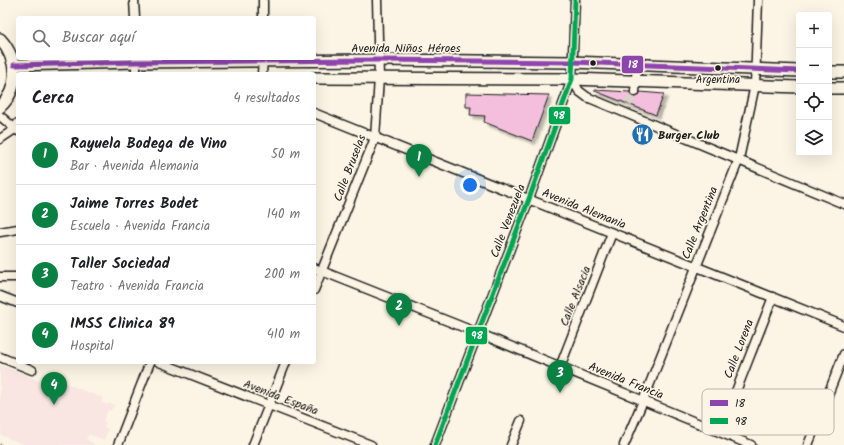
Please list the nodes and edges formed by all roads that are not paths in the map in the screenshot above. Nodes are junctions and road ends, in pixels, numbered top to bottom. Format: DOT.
graph roads {
  1 [pos="134,0"];
  2 [pos="263,0"];
  3 [pos="377,0"];
  4 [pos="574,0"];
  5 [pos="758,0"];
  6 [pos="135,16"];
  7 [pos="263,16"];
  8 [pos="0,39"];
  9 [pos="136,60"];
  10 [pos="263,60"];
  11 [pos="378,60"];
  12 [pos="572,62"];
  13 [pos="637,64"];
  14 [pos="14,65"];
  15 [pos="756,69"];
  16 [pos="796,71"];
  17 [pos="136,72"];
  18 [pos="262,72"];
  19 [pos="832,72"];
  20 [pos="844,72"];
  21 [pos="316,78"];
  22 [pos="379,78"];
  23 [pos="572,79"];
  24 [pos="16,82"];
  25 [pos="755,85"];
  26 [pos="635,87"];
  27 [pos="796,87"];
  28 [pos="832,88"];
  29 [pos="844,88"];
  30 [pos="628,104"];
  31 [pos="0,107"];
  32 [pos="622,111"];
  33 [pos="316,114"];
  34 [pos="0,116"];
  35 [pos="16,127"];
  36 [pos="16,129"];
  37 [pos="0,138"];
  38 [pos="376,138"];
  39 [pos="739,159"];
  40 [pos="529,199"];
  41 [pos="844,204"];
  42 [pos="16,229"];
  43 [pos="0,232"];
  44 [pos="612,233"];
  45 [pos="696,267"];
  46 [pos="318,270"];
  47 [pos="0,277"];
  48 [pos="16,277"];
  49 [pos="316,280"];
  50 [pos="0,296"];
  51 [pos="773,297"];
  52 [pos="16,302"];
  53 [pos="844,326"];
  54 [pos="478,333"];
  55 [pos="844,354"];
  56 [pos="0,357"];
  57 [pos="16,364"];
  58 [pos="17,364"];
  59 [pos="149,364"];
  60 [pos="164,364"];
  61 [pos="285,364"];
  62 [pos="560,367"];
  63 [pos="32,370"];
  64 [pos="737,389"];
  65 [pos="830,389"];
  66 [pos="643,401"];
  67 [pos="270,405"];
  68 [pos="521,421"];
  69 [pos="702,425"];
  70 [pos="727,435"];
  71 [pos="812,435"];
  72 [pos="118,445"];
  73 [pos="253,445"];
  74 [pos="371,445"];
  75 [pos="435,445"];
  76 [pos="511,445"];
  77 [pos="624,445"];
  78 [pos="751,445"];
  79 [pos="808,445"];
  1 -- 6 [label="street"];
  2 -- 7 [label="street"];
  3 -- 11 [label="street, Calle Bruselas"];
  4 -- 12 [label="street, Calle Venezuela"];
  5 -- 15 [label="street, Calle Argentina"];
  8 -- 14 [label="main road"];
  9 -- 10 [label="main road, Avenida Niños Héroes"];
  9 -- 14 [label="main road, Avenida Niños Héroes"];
  9 -- 17 [label="street"];
  10 -- 11 [label="main road, Avenida Niños Héroes"];
  10 -- 18 [label="street"];
  11 -- 12 [label="main road, Avenida Niños Héroes"];
  11 -- 22 [label="street, Calle Bruselas"];
  12 -- 13 [label="main road, Avenida Niños Héroes"];
  12 -- 23 [label="street, Calle Venezuela"];
  13 -- 15 [label="main road, Avenida Niños Héroes"];
  13 -- 26 [label="street"];
  14 -- 24 [label="main road"];
  15 -- 16 [label="main road, Avenida Niños Héroes"];
  15 -- 25 [label="street, Calle Argentina"];
  19 -- 20 [label="main road"];
  21 -- 22 [label="main road"];
  22 -- 23 [label="main road"];
  22 -- 38 [label="street, Calle Bruselas"];
  23 -- 26 [label="main road"];
  23 -- 32 [label="street"];
  23 -- 40 [label="street, Calle Venezuela"];
  24 -- 31 [label="main road"];
  25 -- 26 [label="main road"];
  25 -- 27 [label="main road"];
  25 -- 39 [label="street, Calle Argentina"];
  28 -- 29 [label="main road"];
  30 -- 32 [label="street"];
  32 -- 39 [label="street"];
  33 -- 38 [label="street, Avenida Alemania"];
  34 -- 35 [label="street"];
  36 -- 37 [label="street"];
  38 -- 40 [label="street, Avenida Alemania"];
  38 -- 46 [label="street, Calle Bruselas"];
  39 -- 41 [label="street"];
  39 -- 45 [label="street, Calle Argentina"];
  40 -- 44 [label="street, Avenida Alemania"];
  40 -- 54 [label="street, Calle Venezuela"];
  42 -- 43 [label="street"];
  44 -- 45 [label="street, Avenida Alemania"];
  44 -- 62 [label="street, Calle Alsacia"];
  45 -- 51 [label="street, Avenida Alemania"];
  45 -- 66 [label="street, Calle Argentina"];
  46 -- 49 [label="street, Calle Bruselas"];
  46 -- 54 [label="street, Avenida Francia"];
  47 -- 48 [label="street"];
  50 -- 52 [label="street"];
  51 -- 53 [label="street, Avenida Alemania"];
  51 -- 64 [label="street, Calle Lorena"];
  54 -- 62 [label="street, Avenida Francia"];
  54 -- 75 [label="street, Calle Venezuela"];
  55 -- 65 [label="street"];
  56 -- 57 [label="street"];
  58 -- 63 [label="street"];
  59 -- 72 [label="street"];
  60 -- 67 [label="street, Avenida España"];
  61 -- 67 [label="street"];
  62 -- 66 [label="street, Avenida Francia"];
  66 -- 69 [label="street, Avenida Francia"];
  66 -- 77 [label="street, Calle Argentina"];
  67 -- 73 [label="street"];
  67 -- 74 [label="street, Avenida España"];
  68 -- 76 [label="street"];
  70 -- 78 [label="street, Avenida Francia"];
  71 -- 79 [label="street"];
}
